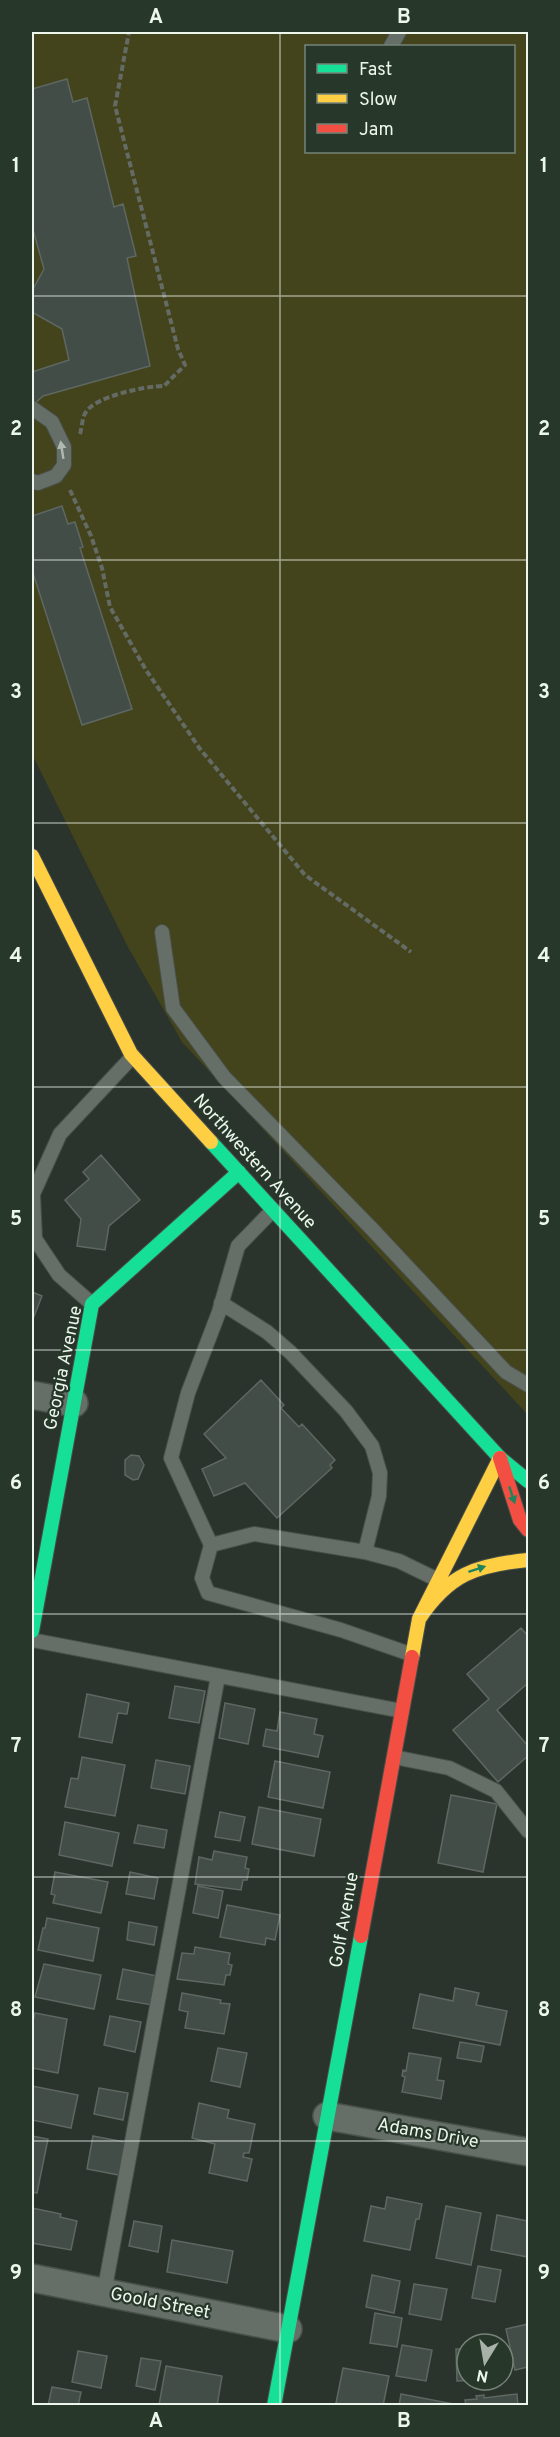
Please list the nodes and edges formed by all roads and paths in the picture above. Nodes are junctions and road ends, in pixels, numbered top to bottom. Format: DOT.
graph roads {
  1 [pos="129,32"];
  2 [pos="32,408"];
  3 [pos="80,435"];
  4 [pos="32,481"];
  5 [pos="67,484"];
  6 [pos="32,856"];
  7 [pos="162,932"];
  8 [pos="411,952"];
  9 [pos="134,1056"];
  10 [pos="238,1172"];
  11 [pos="273,1210"];
  12 [pos="221,1303"];
  13 [pos="92,1304"];
  14 [pos="528,1386"];
  15 [pos="32,1395"];
  16 [pos="74,1403"];
  17 [pos="500,1458"];
  18 [pos="528,1481"];
  19 [pos="528,1530"];
  20 [pos="211,1545"];
  21 [pos="365,1552"];
  22 [pos="528,1560"];
  23 [pos="439,1580"];
  24 [pos="419,1620"];
  25 [pos="32,1632"];
  26 [pos="32,1640"];
  27 [pos="413,1655"];
  28 [pos="219,1676"];
  29 [pos="402,1711"];
  30 [pos="394,1757"];
  31 [pos="528,1831"];
  32 [pos="327,2116"];
  33 [pos="528,2152"];
  34 [pos="32,2278"];
  35 [pos="104,2293"];
  36 [pos="288,2329"];
  37 [pos="274,2406"];
  1 -- 3 [label="path"];
  4 -- 2 [label="lane, one-way"];
  5 -- 8 [label="path"];
  6 -- 9 [label="street, Northwestern Avenue"];
  7 -- 14 [label="lane"];
  9 -- 10 [label="street, Northwestern Avenue"];
  9 -- 13 [label="lane"];
  10 -- 11 [label="street, Northwestern Avenue"];
  10 -- 13 [label="street, Georgia Avenue"];
  11 -- 12 [label="lane"];
  11 -- 17 [label="street, Northwestern Avenue"];
  12 -- 20 [label="lane"];
  12 -- 21 [label="lane"];
  13 -- 16 [label="street, Georgia Avenue"];
  15 -- 16 [label="street"];
  16 -- 25 [label="street, Georgia Avenue"];
  17 -- 18 [label="street, Northwestern Avenue"];
  17 -- 19 [label="street, Northwestern Avenue, one-way"];
  17 -- 23 [label="street, Golf Avenue"];
  20 -- 21 [label="lane"];
  20 -- 27 [label="lane"];
  21 -- 23 [label="lane"];
  24 -- 22 [label="street, one-way"];
  23 -- 24 [label="street, Golf Avenue"];
  24 -- 27 [label="street, Golf Avenue"];
  26 -- 28 [label="lane"];
  27 -- 29 [label="street, Golf Avenue"];
  28 -- 29 [label="lane"];
  28 -- 35 [label="lane"];
  29 -- 30 [label="street, Golf Avenue"];
  30 -- 31 [label="lane"];
  30 -- 32 [label="street, Golf Avenue"];
  32 -- 33 [label="street, Adams Drive"];
  32 -- 36 [label="street, Golf Avenue"];
  34 -- 35 [label="street, Goold Street"];
  35 -- 36 [label="street, Goold Street"];
  36 -- 37 [label="street, Golf Avenue"];
}
